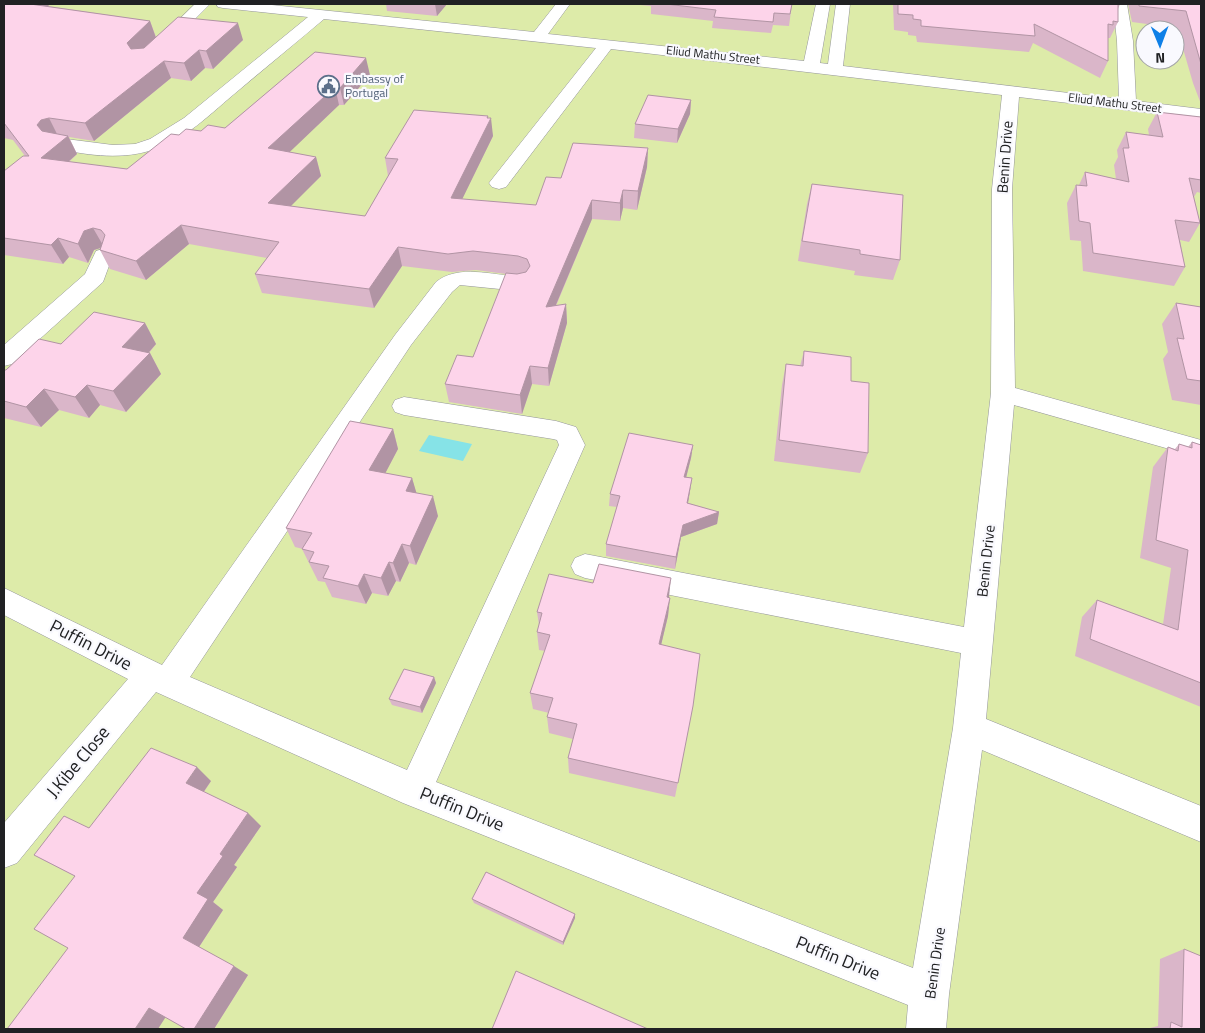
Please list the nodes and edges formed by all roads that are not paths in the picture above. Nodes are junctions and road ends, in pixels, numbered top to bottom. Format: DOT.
graph roads {
  1 [pos="202,4"];
  2 [pos="223,4"];
  3 [pos="564,4"];
  4 [pos="823,4"];
  5 [pos="843,4"];
  6 [pos="1120,4"];
  7 [pos="321,14"];
  8 [pos="340,16"];
  9 [pos="538,37"];
  10 [pos="607,44"];
  11 [pos="149,56"];
  12 [pos="811,66"];
  13 [pos="835,69"];
  14 [pos="1011,90"];
  15 [pos="243,97"];
  16 [pos="1128,105"];
  17 [pos="1201,114"];
  18 [pos="58,143"];
  19 [pos="500,183"];
  20 [pos="103,255"];
  21 [pos="519,284"];
  22 [pos="4,358"];
  23 [pos="1003,393"];
  24 [pos="404,406"];
  25 [pos="1201,449"];
  26 [pos="586,566"];
  27 [pos="4,601"];
  28 [pos="978,643"];
  29 [pos="160,678"];
  30 [pos="969,728"];
  31 [pos="415,790"];
  32 [pos="1201,824"];
  33 [pos="4,850"];
  34 [pos="928,1012"];
  1 -- 11 [label="street"];
  2 -- 7 [label="street, Eliud Mathu Street"];
  3 -- 9 [label="street"];
  4 -- 12 [label="street"];
  5 -- 13 [label="street"];
  6 -- 16 [label="street"];
  7 -- 8 [label="street, Eliud Mathu Street"];
  7 -- 18 [label="street"];
  8 -- 9 [label="street, Eliud Mathu Street"];
  8 -- 15 [label="street"];
  9 -- 10 [label="street, Eliud Mathu Street"];
  10 -- 12 [label="street, Eliud Mathu Street"];
  10 -- 19 [label="street"];
  12 -- 13 [label="street, Eliud Mathu Street"];
  13 -- 14 [label="street, Eliud Mathu Street"];
  14 -- 16 [label="street, Eliud Mathu Street"];
  14 -- 23 [label="street, Benin Drive"];
  16 -- 17 [label="street, Eliud Mathu Street"];
  20 -- 22 [label="street"];
  21 -- 29 [label="street, J.Kibe Close"];
  23 -- 25 [label="street"];
  23 -- 28 [label="street, Benin Drive"];
  24 -- 31 [label="street"];
  26 -- 28 [label="street"];
  27 -- 29 [label="street, Puffin Drive"];
  28 -- 30 [label="street, Benin Drive"];
  29 -- 31 [label="street, Puffin Drive"];
  29 -- 33 [label="street, J.Kibe Close"];
  30 -- 32 [label="street"];
  30 -- 34 [label="street, Benin Drive"];
  31 -- 34 [label="street, Puffin Drive"];
}
